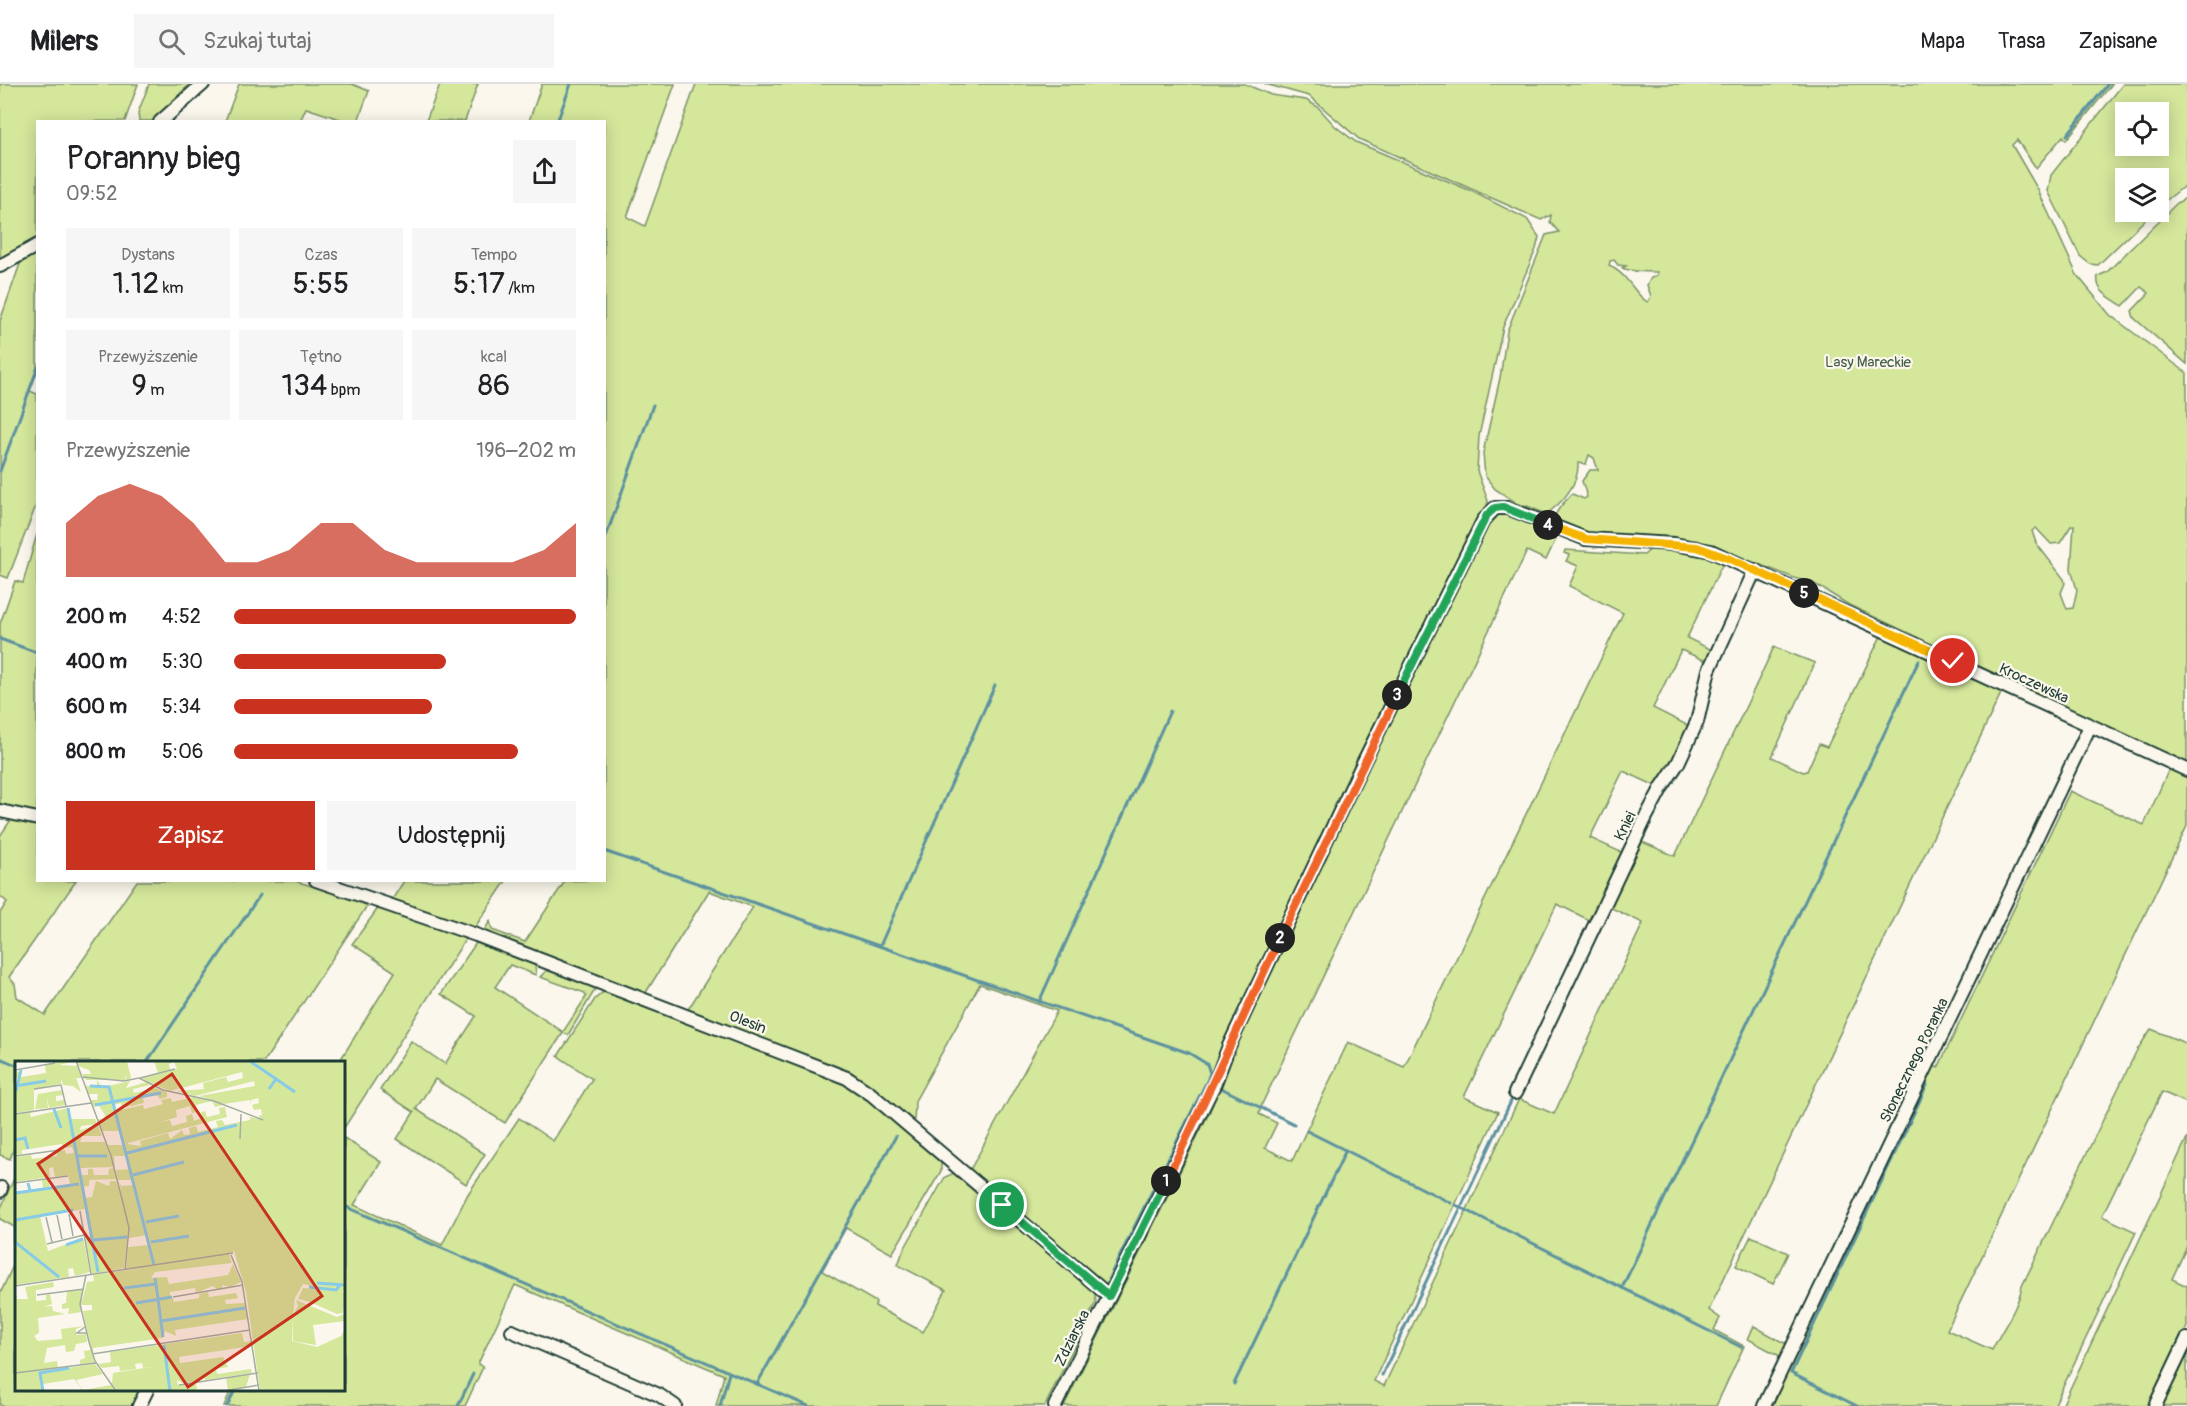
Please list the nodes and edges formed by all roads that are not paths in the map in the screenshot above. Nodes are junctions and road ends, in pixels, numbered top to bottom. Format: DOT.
graph roads {
  1 [pos="203,84"];
  2 [pos="162,120"];
  3 [pos="36,246"];
  4 [pos="0,266"];
  5 [pos="1495,508"];
  6 [pos="1755,570"];
  7 [pos="2090,726"];
  8 [pos="2187,770"];
  9 [pos="0,811"];
  10 [pos="36,819"];
  11 [pos="322,882"];
  12 [pos="1515,1093"];
  13 [pos="1109,1296"];
  14 [pos="512,1331"];
  15 [pos="2187,1339"];
  16 [pos="146,1391"];
  17 [pos="139,1406"];
  18 [pos="675,1406"];
  19 [pos="1055,1406"];
  20 [pos="1764,1406"];
  21 [pos="2155,1406"];
  1 -- 2 [label="street"];
  3 -- 4 [label="street"];
  5 -- 6 [label="street, Kroczewska"];
  5 -- 13 [label="street, Zdziarska"];
  6 -- 7 [label="street, Kroczewska"];
  6 -- 12 [label="street, Kniei"];
  7 -- 8 [label="street, Kroczewska"];
  7 -- 20 [label="street, Słonecznego Poranka"];
  9 -- 10 [label="street"];
  11 -- 13 [label="street, Olesin"];
  13 -- 19 [label="street, Zdziarska"];
  14 -- 18 [label="street"];
  15 -- 21 [label="street"];
  16 -- 17 [label="street"];
}
